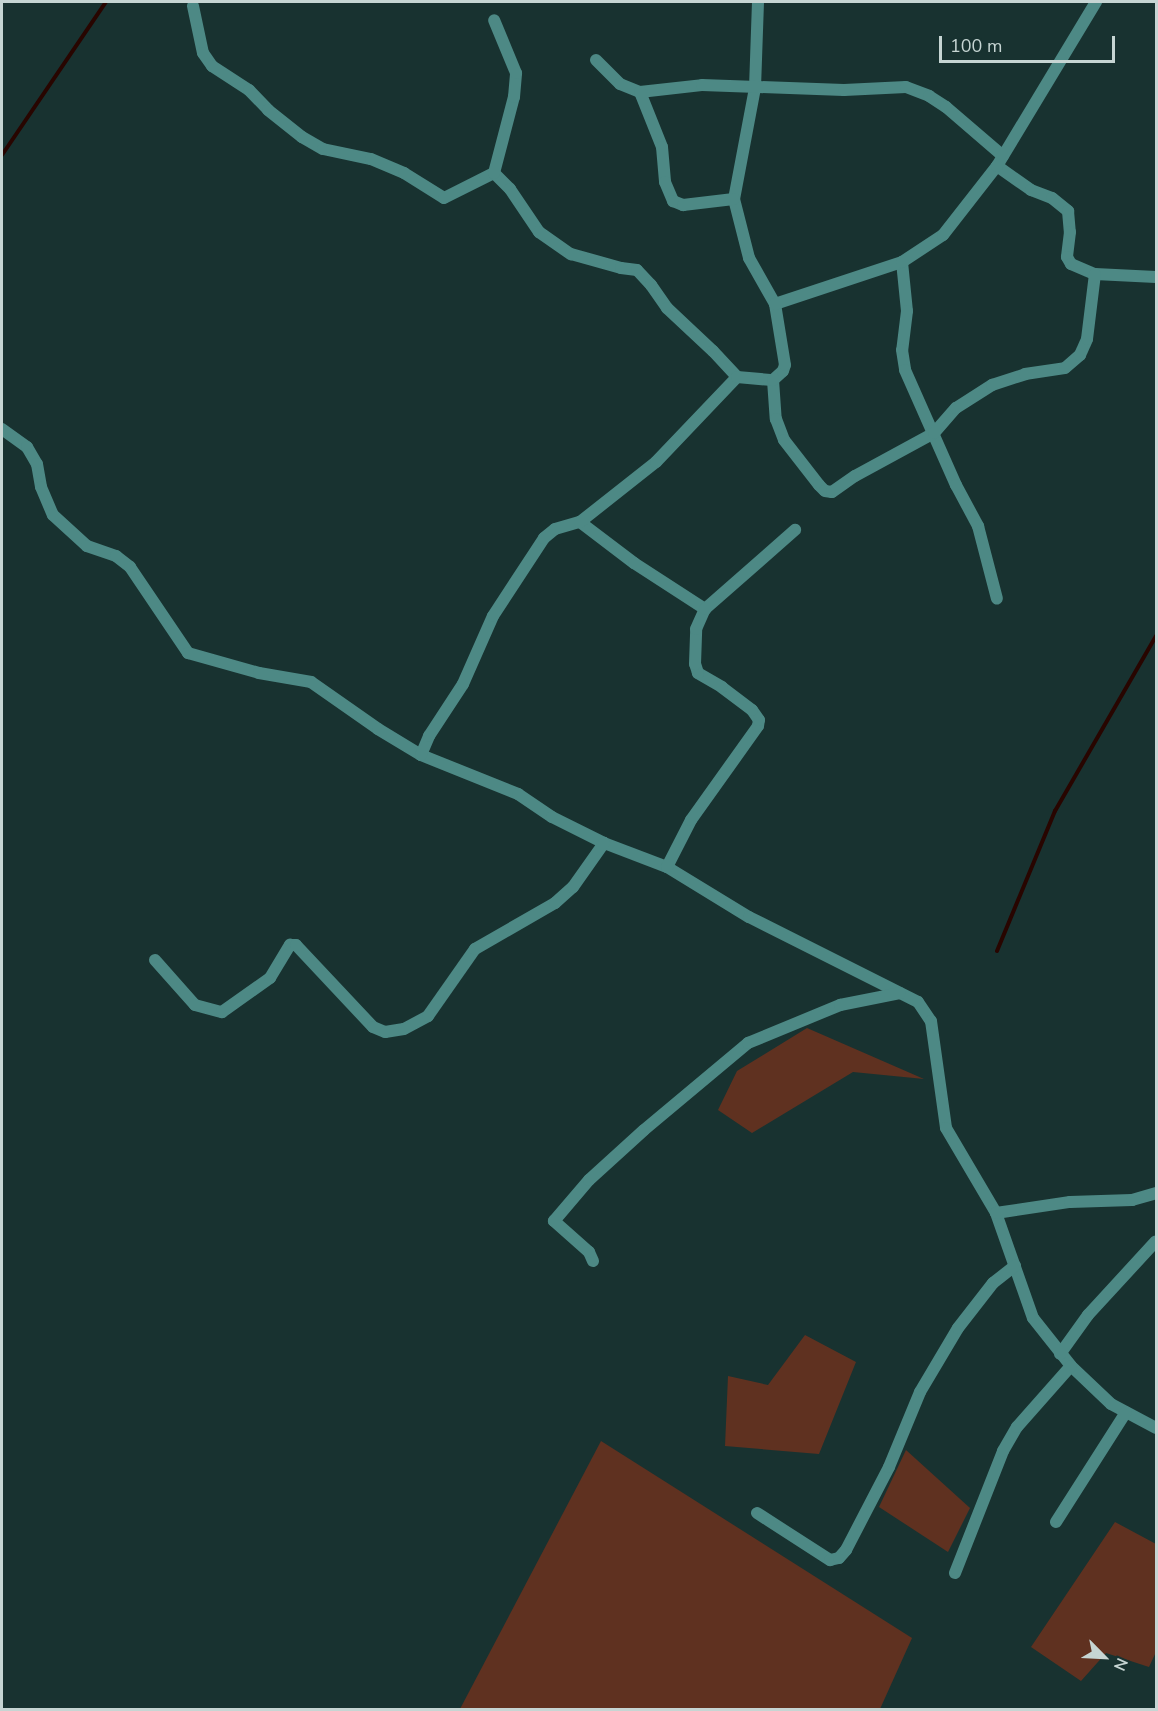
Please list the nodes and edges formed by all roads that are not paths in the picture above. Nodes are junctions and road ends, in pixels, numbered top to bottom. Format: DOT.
graph roads {
  1 [pos="758,2"];
  2 [pos="1096,2"];
  3 [pos="193,6"];
  4 [pos="495,20"];
  5 [pos="596,60"];
  6 [pos="754,88"];
  7 [pos="640,92"];
  8 [pos="1000,161"];
  9 [pos="494,173"];
  10 [pos="734,199"];
  11 [pos="902,262"];
  12 [pos="1095,274"];
  13 [pos="1156,277"];
  14 [pos="775,304"];
  15 [pos="737,377"];
  16 [pos="773,380"];
  17 [pos="2,429"];
  18 [pos="934,433"];
  19 [pos="580,522"];
  20 [pos="795,530"];
  21 [pos="997,598"];
  22 [pos="705,609"];
  23 [pos="421,755"];
  24 [pos="604,843"];
  25 [pos="668,867"];
  26 [pos="155,960"];
  27 [pos="900,993"];
  28 [pos="1156,1193"];
  29 [pos="996,1213"];
  30 [pos="1156,1241"];
  31 [pos="593,1261"];
  32 [pos="1015,1266"];
  33 [pos="1060,1354"];
  34 [pos="1071,1366"];
  35 [pos="1126,1412"];
  36 [pos="1156,1428"];
  37 [pos="757,1513"];
  38 [pos="1056,1522"];
  39 [pos="955,1573"];
  1 -- 6 [label="street"];
  2 -- 8 [label="street"];
  3 -- 9 [label="street"];
  4 -- 9 [label="street"];
  5 -- 7 [label="street"];
  6 -- 7 [label="street"];
  6 -- 8 [label="street"];
  6 -- 10 [label="street"];
  7 -- 10 [label="street"];
  8 -- 11 [label="street"];
  8 -- 12 [label="street"];
  9 -- 15 [label="street"];
  10 -- 14 [label="street"];
  11 -- 14 [label="street"];
  11 -- 18 [label="street"];
  12 -- 13 [label="street"];
  12 -- 18 [label="street"];
  14 -- 16 [label="street"];
  15 -- 16 [label="street"];
  15 -- 19 [label="street"];
  16 -- 18 [label="street"];
  17 -- 23 [label="street"];
  18 -- 21 [label="street"];
  19 -- 22 [label="street"];
  19 -- 23 [label="street"];
  20 -- 22 [label="street"];
  22 -- 25 [label="street"];
  23 -- 24 [label="street"];
  24 -- 25 [label="street"];
  24 -- 26 [label="street"];
  25 -- 27 [label="street"];
  27 -- 29 [label="street"];
  27 -- 31 [label="street"];
  28 -- 29 [label="street"];
  29 -- 32 [label="street"];
  30 -- 33 [label="street"];
  32 -- 33 [label="street"];
  32 -- 37 [label="street"];
  33 -- 34 [label="street"];
  34 -- 35 [label="street"];
  34 -- 39 [label="street"];
  35 -- 36 [label="street"];
  35 -- 38 [label="street"];
}
